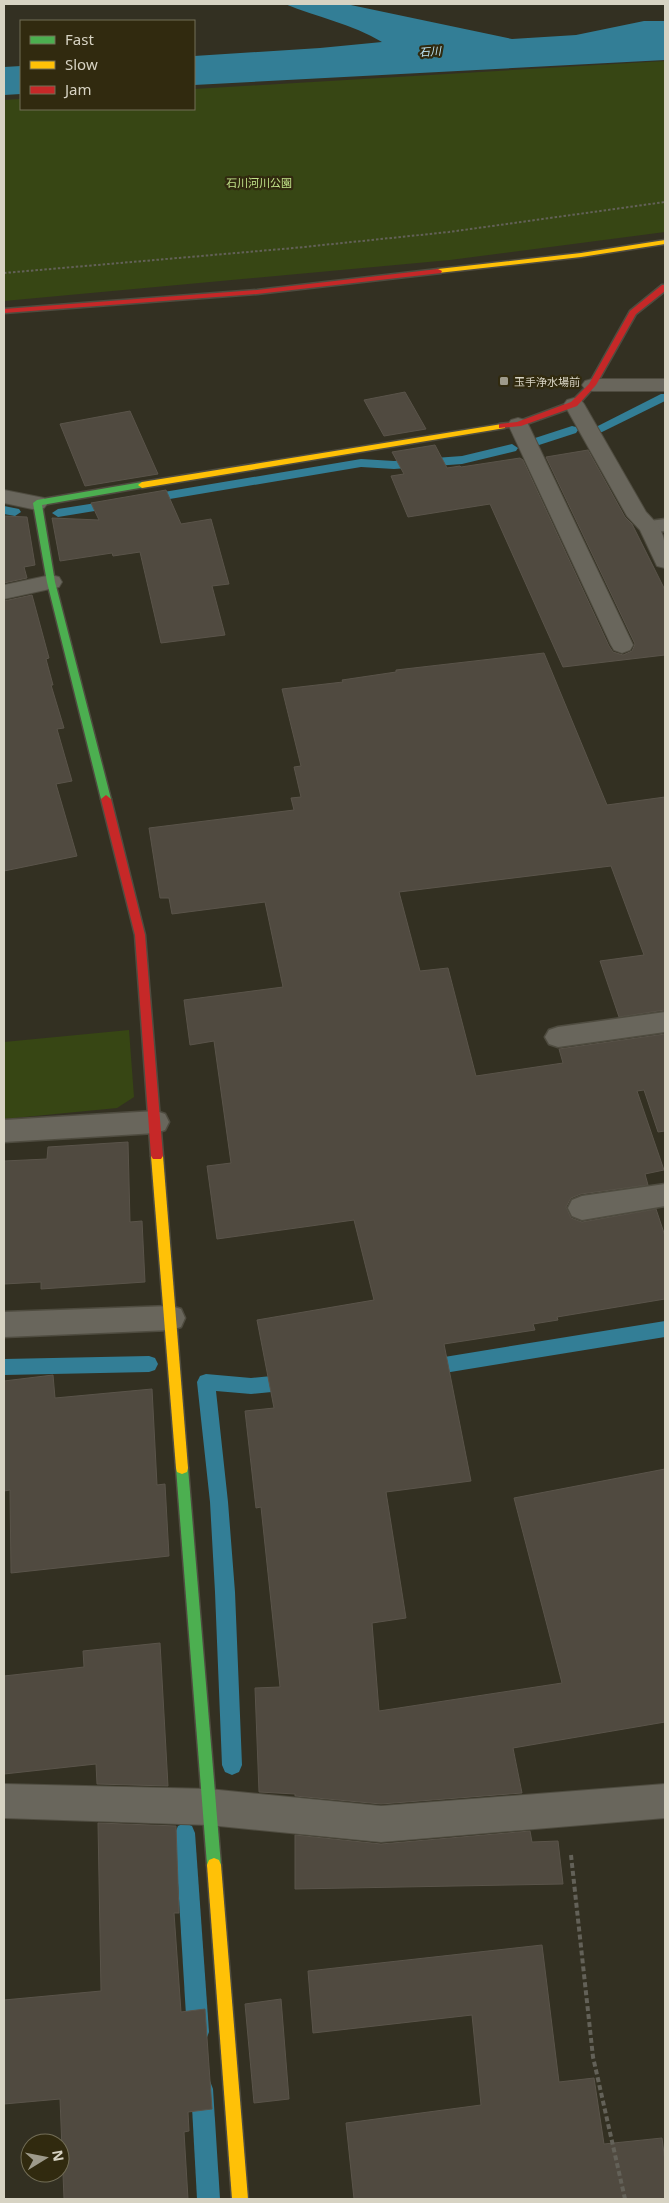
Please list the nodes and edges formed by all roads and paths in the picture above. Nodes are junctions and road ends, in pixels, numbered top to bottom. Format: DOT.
graph roads {
  1 [pos="665,202"];
  2 [pos="665,242"];
  3 [pos="4,273"];
  4 [pos="665,286"];
  5 [pos="4,311"];
  6 [pos="592,385"];
  7 [pos="665,385"];
  8 [pos="574,404"];
  9 [pos="518,424"];
  10 [pos="4,497"];
  11 [pos="37,503"];
  12 [pos="657,526"];
  13 [pos="665,561"];
  14 [pos="51,582"];
  15 [pos="4,592"];
  16 [pos="622,645"];
  17 [pos="665,1022"];
  18 [pos="558,1037"];
  19 [pos="156,1122"];
  20 [pos="4,1131"];
  21 [pos="665,1195"];
  22 [pos="582,1208"];
  23 [pos="172,1318"];
  24 [pos="4,1325"];
  25 [pos="4,1801"];
  26 [pos="665,1801"];
  27 [pos="209,1807"];
  28 [pos="566,1809"];
  29 [pos="240,2199"];
  30 [pos="625,2199"];
  1 -- 3 [label="path"];
  2 -- 5 [label="street"];
  4 -- 6 [label="street"];
  6 -- 7 [label="street"];
  6 -- 8 [label="street"];
  8 -- 9 [label="street"];
  8 -- 12 [label="street"];
  9 -- 11 [label="street"];
  9 -- 16 [label="street"];
  10 -- 11 [label="street"];
  11 -- 14 [label="street"];
  12 -- 13 [label="street"];
  14 -- 15 [label="street"];
  14 -- 19 [label="street"];
  17 -- 18 [label="lane"];
  19 -- 20 [label="lane"];
  19 -- 23 [label="street"];
  21 -- 22 [label="lane"];
  23 -- 24 [label="lane"];
  23 -- 27 [label="street"];
  25 -- 27 [label="street"];
  26 -- 28 [label="street"];
  27 -- 28 [label="street"];
  27 -- 29 [label="street"];
  28 -- 30 [label="path"];
}
